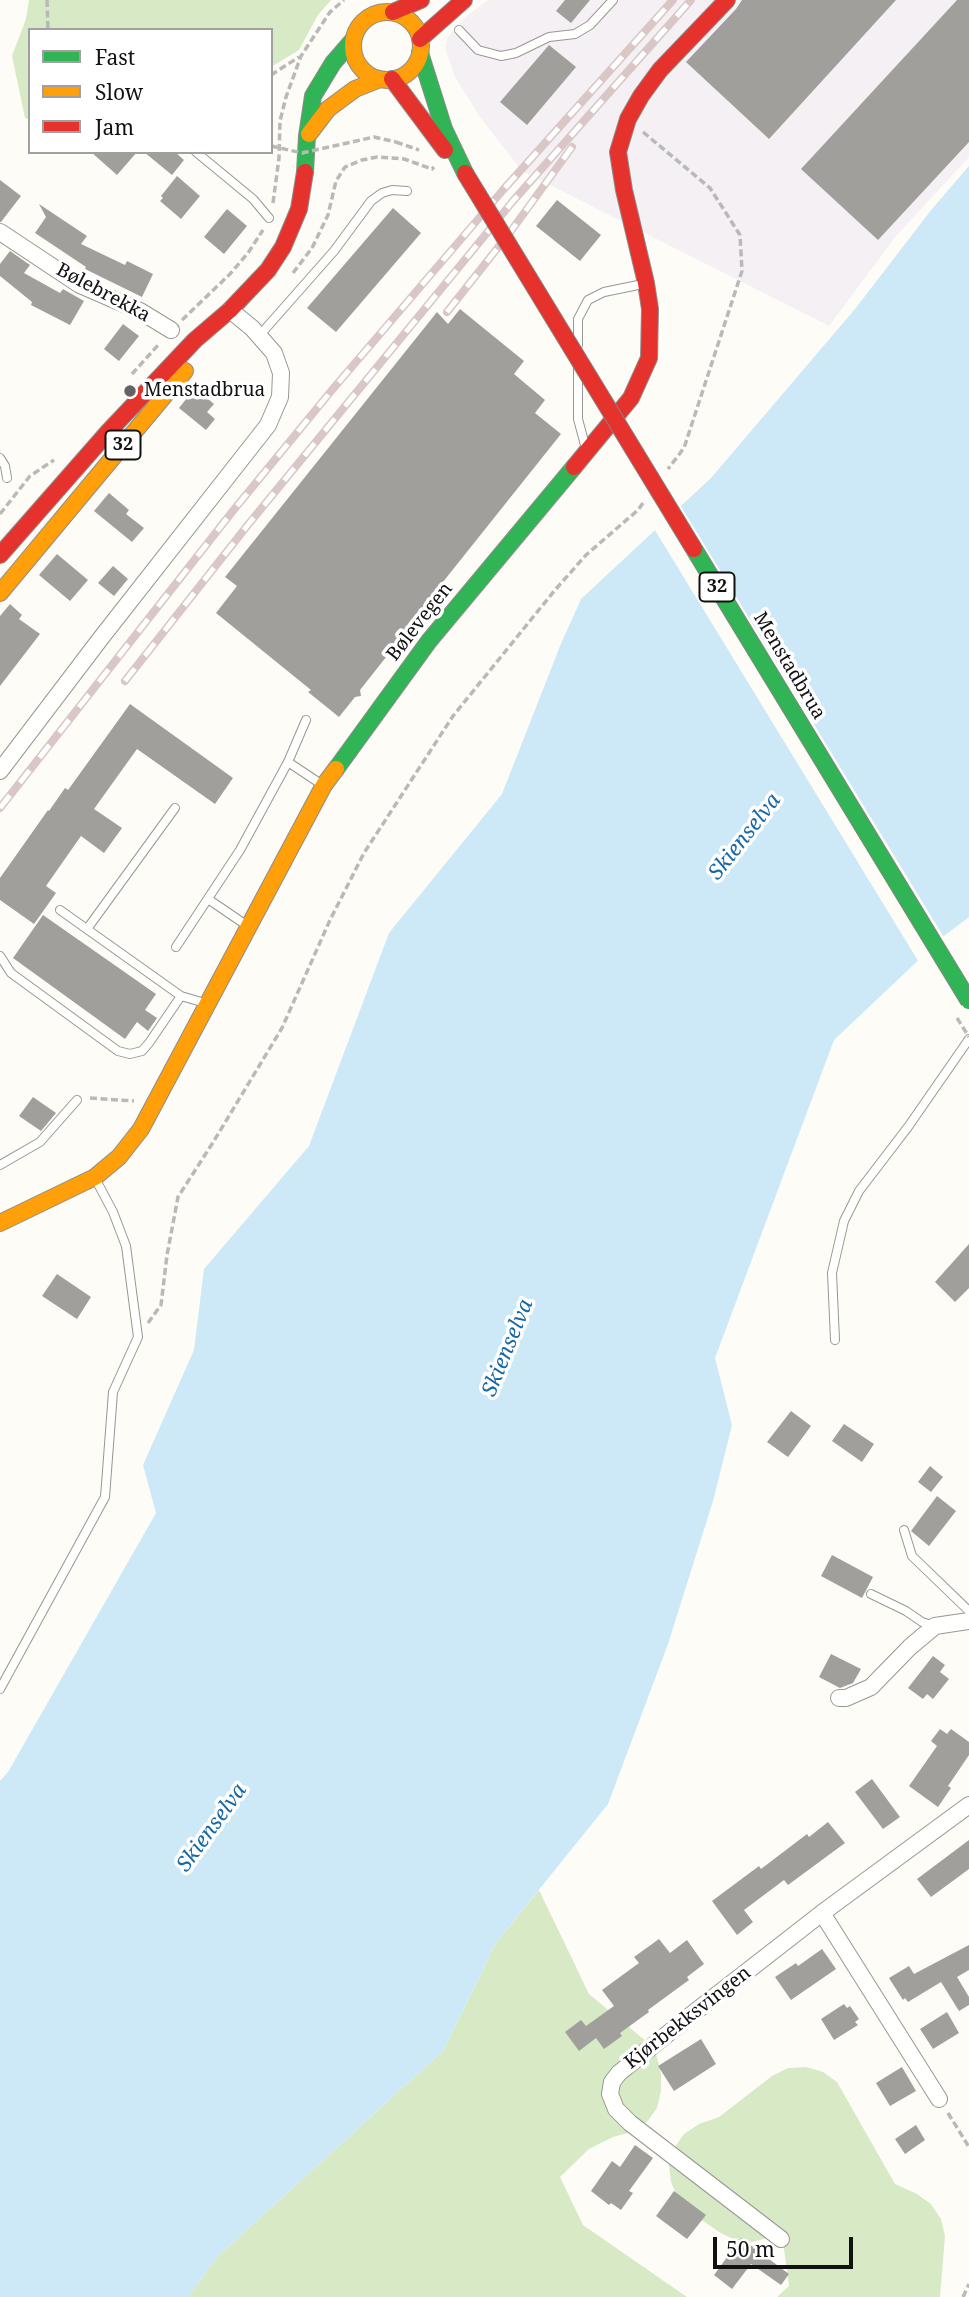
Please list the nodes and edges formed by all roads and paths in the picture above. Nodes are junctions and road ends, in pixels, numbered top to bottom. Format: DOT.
graph roads {
  1 [pos="47,0"];
  2 [pos="421,0"];
  3 [pos="464,0"];
  4 [pos="613,0"];
  5 [pos="727,0"];
  6 [pos="393,12"];
  7 [pos="48,28"];
  8 [pos="459,30"];
  9 [pos="353,40"];
  10 [pos="420,46"];
  11 [pos="301,56"];
  12 [pos="273,74"];
  13 [pos="386,79"];
  14 [pos="628,119"];
  15 [pos="307,136"];
  16 [pos="273,146"];
  17 [pos="198,154"];
  18 [pos="465,173"];
  19 [pos="407,191"];
  20 [pos="269,218"];
  21 [pos="0,232"];
  22 [pos="292,274"];
  23 [pos="646,283"];
  24 [pos="230,310"];
  25 [pos="171,330"];
  26 [pos="259,336"];
  27 [pos="587,451"];
  28 [pos="0,458"];
  29 [pos="30,476"];
  30 [pos="7,478"];
  31 [pos="661,479"];
  32 [pos="645,500"];
  33 [pos="0,514"];
  34 [pos="0,555"];
  35 [pos="6,572"];
  36 [pos="0,593"];
  37 [pos="306,720"];
  38 [pos="288,762"];
  39 [pos="0,771"];
  40 [pos="324,785"];
  41 [pos="175,808"];
  42 [pos="208,899"];
  43 [pos="60,910"];
  44 [pos="249,927"];
  45 [pos="87,929"];
  46 [pos="176,947"];
  47 [pos="0,956"];
  48 [pos="181,996"];
  49 [pos="969,1002"];
  50 [pos="208,1004"];
  51 [pos="969,1039"];
  52 [pos="77,1100"];
  53 [pos="154,1105"];
  54 [pos="0,1165"];
  55 [pos="94,1177"];
  56 [pos="0,1223"];
  57 [pos="138,1337"];
  58 [pos="835,1340"];
  59 [pos="904,1530"];
  60 [pos="871,1594"];
  61 [pos="969,1611"];
  62 [pos="969,1621"];
  63 [pos="935,1626"];
  64 [pos="0,1689"];
  65 [pos="839,1698"];
  66 [pos="969,1805"];
  67 [pos="822,1913"];
  68 [pos="939,2099"];
  69 [pos="969,2147"];
  70 [pos="781,2239"];
  71 [pos="969,2284"];
  72 [pos="963,2297"];
  1 -- 7 [label="path"];
  2 -- 6 [label="main road, 32"];
  3 -- 10 [label="main road"];
  4 -- 8 [label="lane"];
  5 -- 14 [label="main road, Bølevegen"];
  6 -- 9 [label="main road, 32"];
  6 -- 10 [label="main road, 32"];
  9 -- 13 [label="main road, 32"];
  9 -- 15 [label="main road, 32"];
  10 -- 13 [label="main road"];
  10 -- 18 [label="main road, Menstadbrua / 32"];
  11 -- 12 [label="path"];
  13 -- 15 [label="main road"];
  13 -- 18 [label="main road, Menstadbrua / 32"];
  14 -- 23 [label="main road, Bølevegen"];
  14 -- 31 [label="path"];
  15 -- 24 [label="main road, 32"];
  16 -- 22 [label="path, bridge"];
  17 -- 20 [label="lane"];
  18 -- 49 [label="main road, Menstadbrua / 32, bridge"];
  19 -- 26 [label="lane"];
  21 -- 25 [label="street, Bølebrekka"];
  23 -- 27 [label="main road, Bølevegen"];
  23 -- 27 [label="lane"];
  24 -- 26 [label="street"];
  24 -- 34 [label="main road, 32"];
  24 -- 35 [label="main road, 32"];
  26 -- 39 [label="street"];
  27 -- 40 [label="main road, Bølevegen"];
  28 -- 30 [label="lane"];
  29 -- 33 [label="path"];
  32 -- 57 [label="path"];
  35 -- 36 [label="main road, 32"];
  37 -- 38 [label="lane"];
  38 -- 40 [label="lane"];
  38 -- 42 [label="lane"];
  40 -- 44 [label="main road, Bølevegen"];
  41 -- 45 [label="lane"];
  42 -- 44 [label="lane"];
  42 -- 46 [label="lane"];
  43 -- 45 [label="lane"];
  44 -- 50 [label="main road, Bølevegen"];
  45 -- 48 [label="lane"];
  47 -- 48 [label="lane"];
  48 -- 50 [label="lane"];
  50 -- 53 [label="main road, Bølevegen"];
  51 -- 58 [label="lane"];
  52 -- 53 [label="path"];
  52 -- 54 [label="lane"];
  53 -- 55 [label="main road, Bølevegen"];
  55 -- 56 [label="main road, Bølevegen"];
  55 -- 57 [label="lane"];
  57 -- 64 [label="lane"];
  59 -- 61 [label="lane"];
  60 -- 63 [label="lane"];
  62 -- 63 [label="street"];
  63 -- 65 [label="street"];
  66 -- 67 [label="street, Kjørbekksvingen"];
  67 -- 68 [label="street"];
  67 -- 70 [label="street, Kjørbekksvingen"];
  68 -- 69 [label="path"];
  71 -- 72 [label="path"];
}
